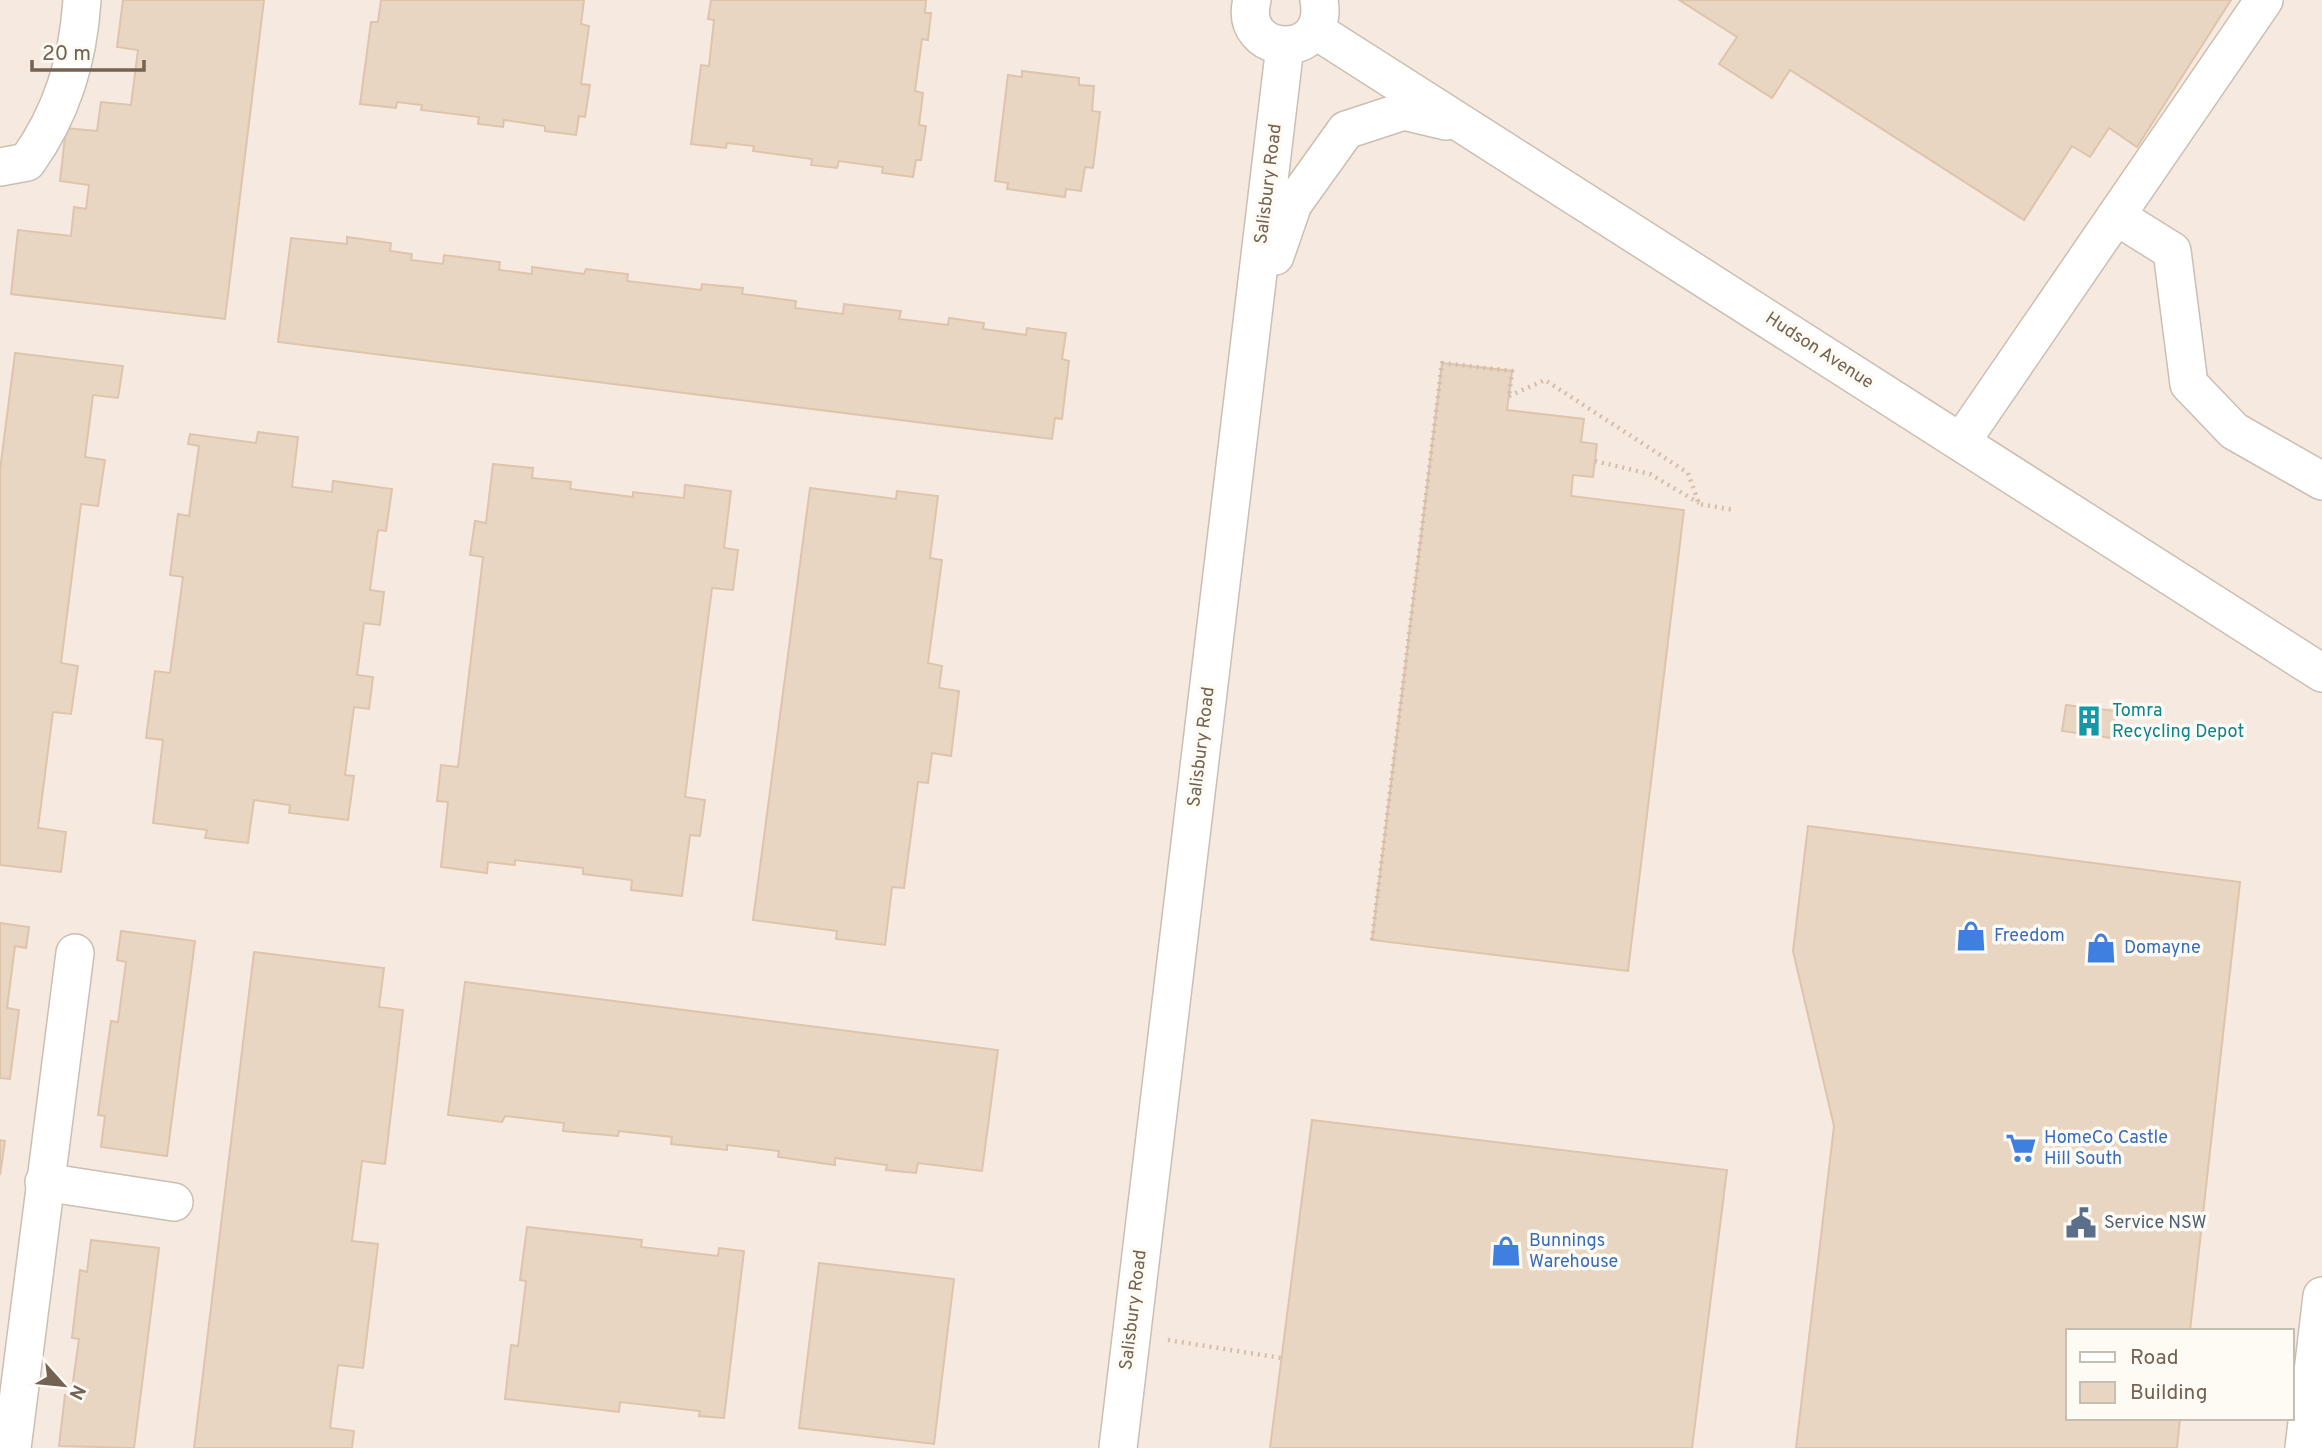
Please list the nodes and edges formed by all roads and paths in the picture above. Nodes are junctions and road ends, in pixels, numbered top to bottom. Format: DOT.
graph roads {
  1 [pos="82,0"];
  2 [pos="1252,0"];
  3 [pos="2263,0"];
  4 [pos="1306,25"];
  5 [pos="1467,127"];
  6 [pos="0,167"];
  7 [pos="2116,216"];
  8 [pos="1253,319"];
  9 [pos="1961,442"];
  10 [pos="1595,461"];
  11 [pos="2322,481"];
  12 [pos="1699,504"];
  13 [pos="1734,510"];
  14 [pos="2322,673"];
  15 [pos="1372,940"];
  16 [pos="75,953"];
  17 [pos="44,1182"];
  18 [pos="174,1202"];
  19 [pos="2322,1296"];
  20 [pos="1132,1334"];
  21 [pos="1281,1358"];
  22 [pos="12,1448"];
  23 [pos="1118,1448"];
  24 [pos="2304,1448"];
  1 -- 6 [label="street"];
  2 -- 4 [label="street, Hudson Avenue"];
  3 -- 7 [label="street"];
  4 -- 5 [label="street, Hudson Avenue"];
  4 -- 8 [label="street, Salisbury Road"];
  5 -- 8 [label="street"];
  5 -- 9 [label="street, Hudson Avenue"];
  7 -- 9 [label="street"];
  7 -- 11 [label="street"];
  8 -- 20 [label="street, Salisbury Road"];
  9 -- 14 [label="street, Hudson Avenue"];
  10 -- 12 [label="path"];
  12 -- 13 [label="path"];
  12 -- 15 [label="path"];
  16 -- 17 [label="street"];
  17 -- 18 [label="street"];
  17 -- 22 [label="street"];
  19 -- 24 [label="street"];
  20 -- 21 [label="path"];
  20 -- 23 [label="street, Salisbury Road"];
}
